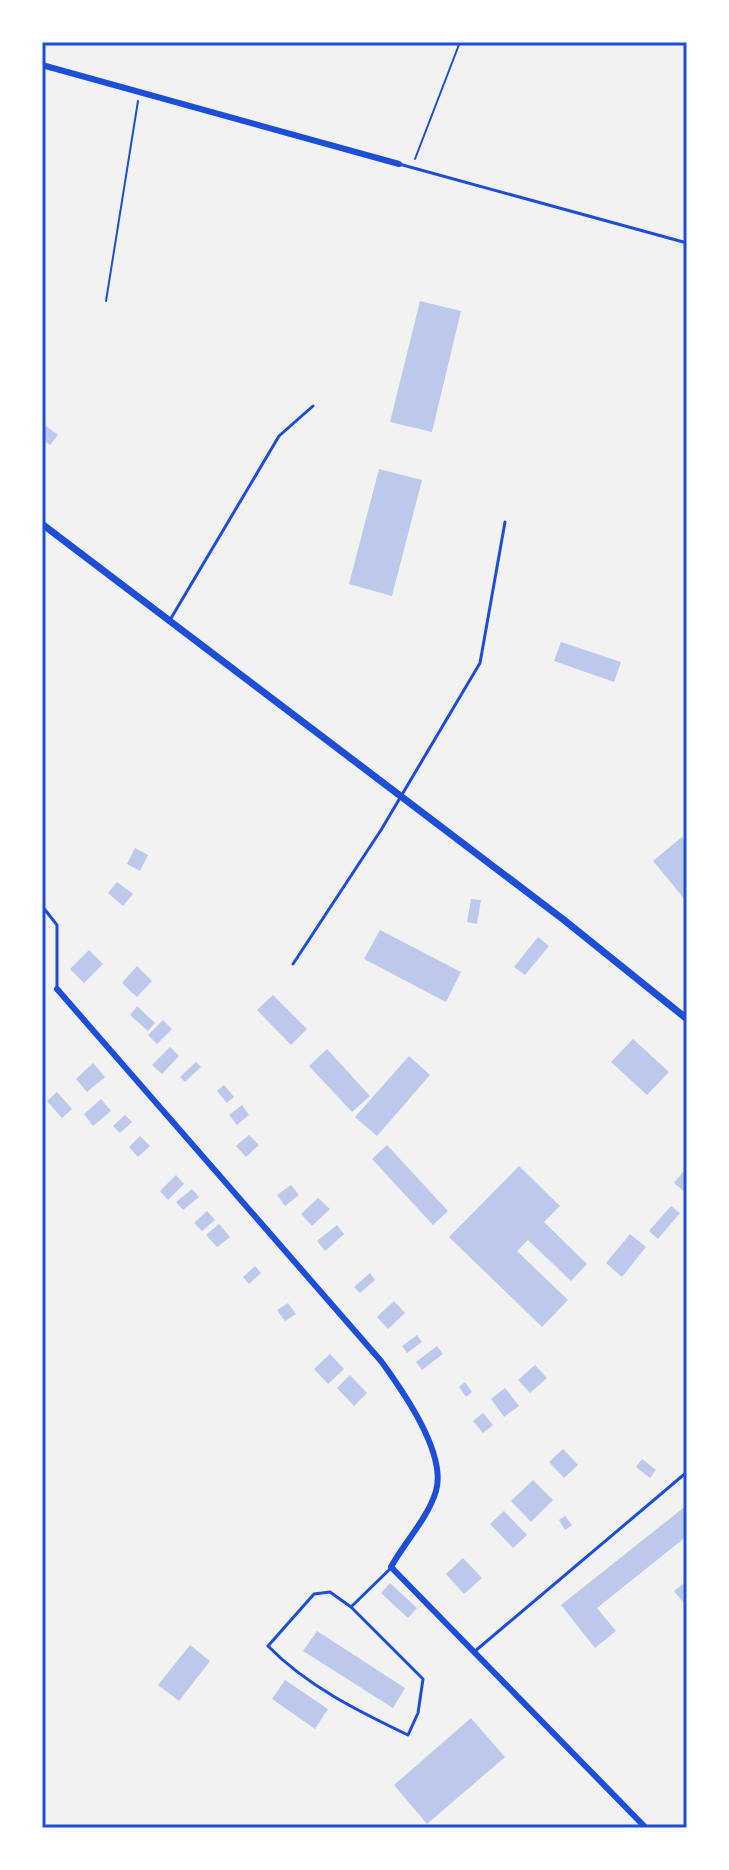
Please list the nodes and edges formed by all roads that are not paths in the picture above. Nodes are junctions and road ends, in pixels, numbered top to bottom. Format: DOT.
graph roads {
  1 [pos="42,65"];
  2 [pos="399,164"];
  3 [pos="687,243"];
  4 [pos="313,406"];
  5 [pos="505,522"];
  6 [pos="42,524"];
  7 [pos="170,620"];
  8 [pos="401,796"];
  9 [pos="42,906"];
  10 [pos="293,964"];
  11 [pos="57,989"];
  12 [pos="687,1019"];
  13 [pos="687,1472"];
  14 [pos="391,1567"];
  15 [pos="351,1607"];
  16 [pos="474,1652"];
  17 [pos="646,1828"];
  1 -- 2 [label="street"];
  2 -- 3 [label="lane"];
  4 -- 7 [label="lane"];
  5 -- 8 [label="lane"];
  6 -- 7 [label="street"];
  7 -- 8 [label="street"];
  8 -- 10 [label="lane"];
  8 -- 12 [label="street"];
  9 -- 11 [label="lane"];
  11 -- 14 [label="street"];
  13 -- 16 [label="lane"];
  14 -- 15 [label="lane"];
  14 -- 16 [label="street"];
  15 -- 15 [label="lane"];
  16 -- 17 [label="street"];
}
